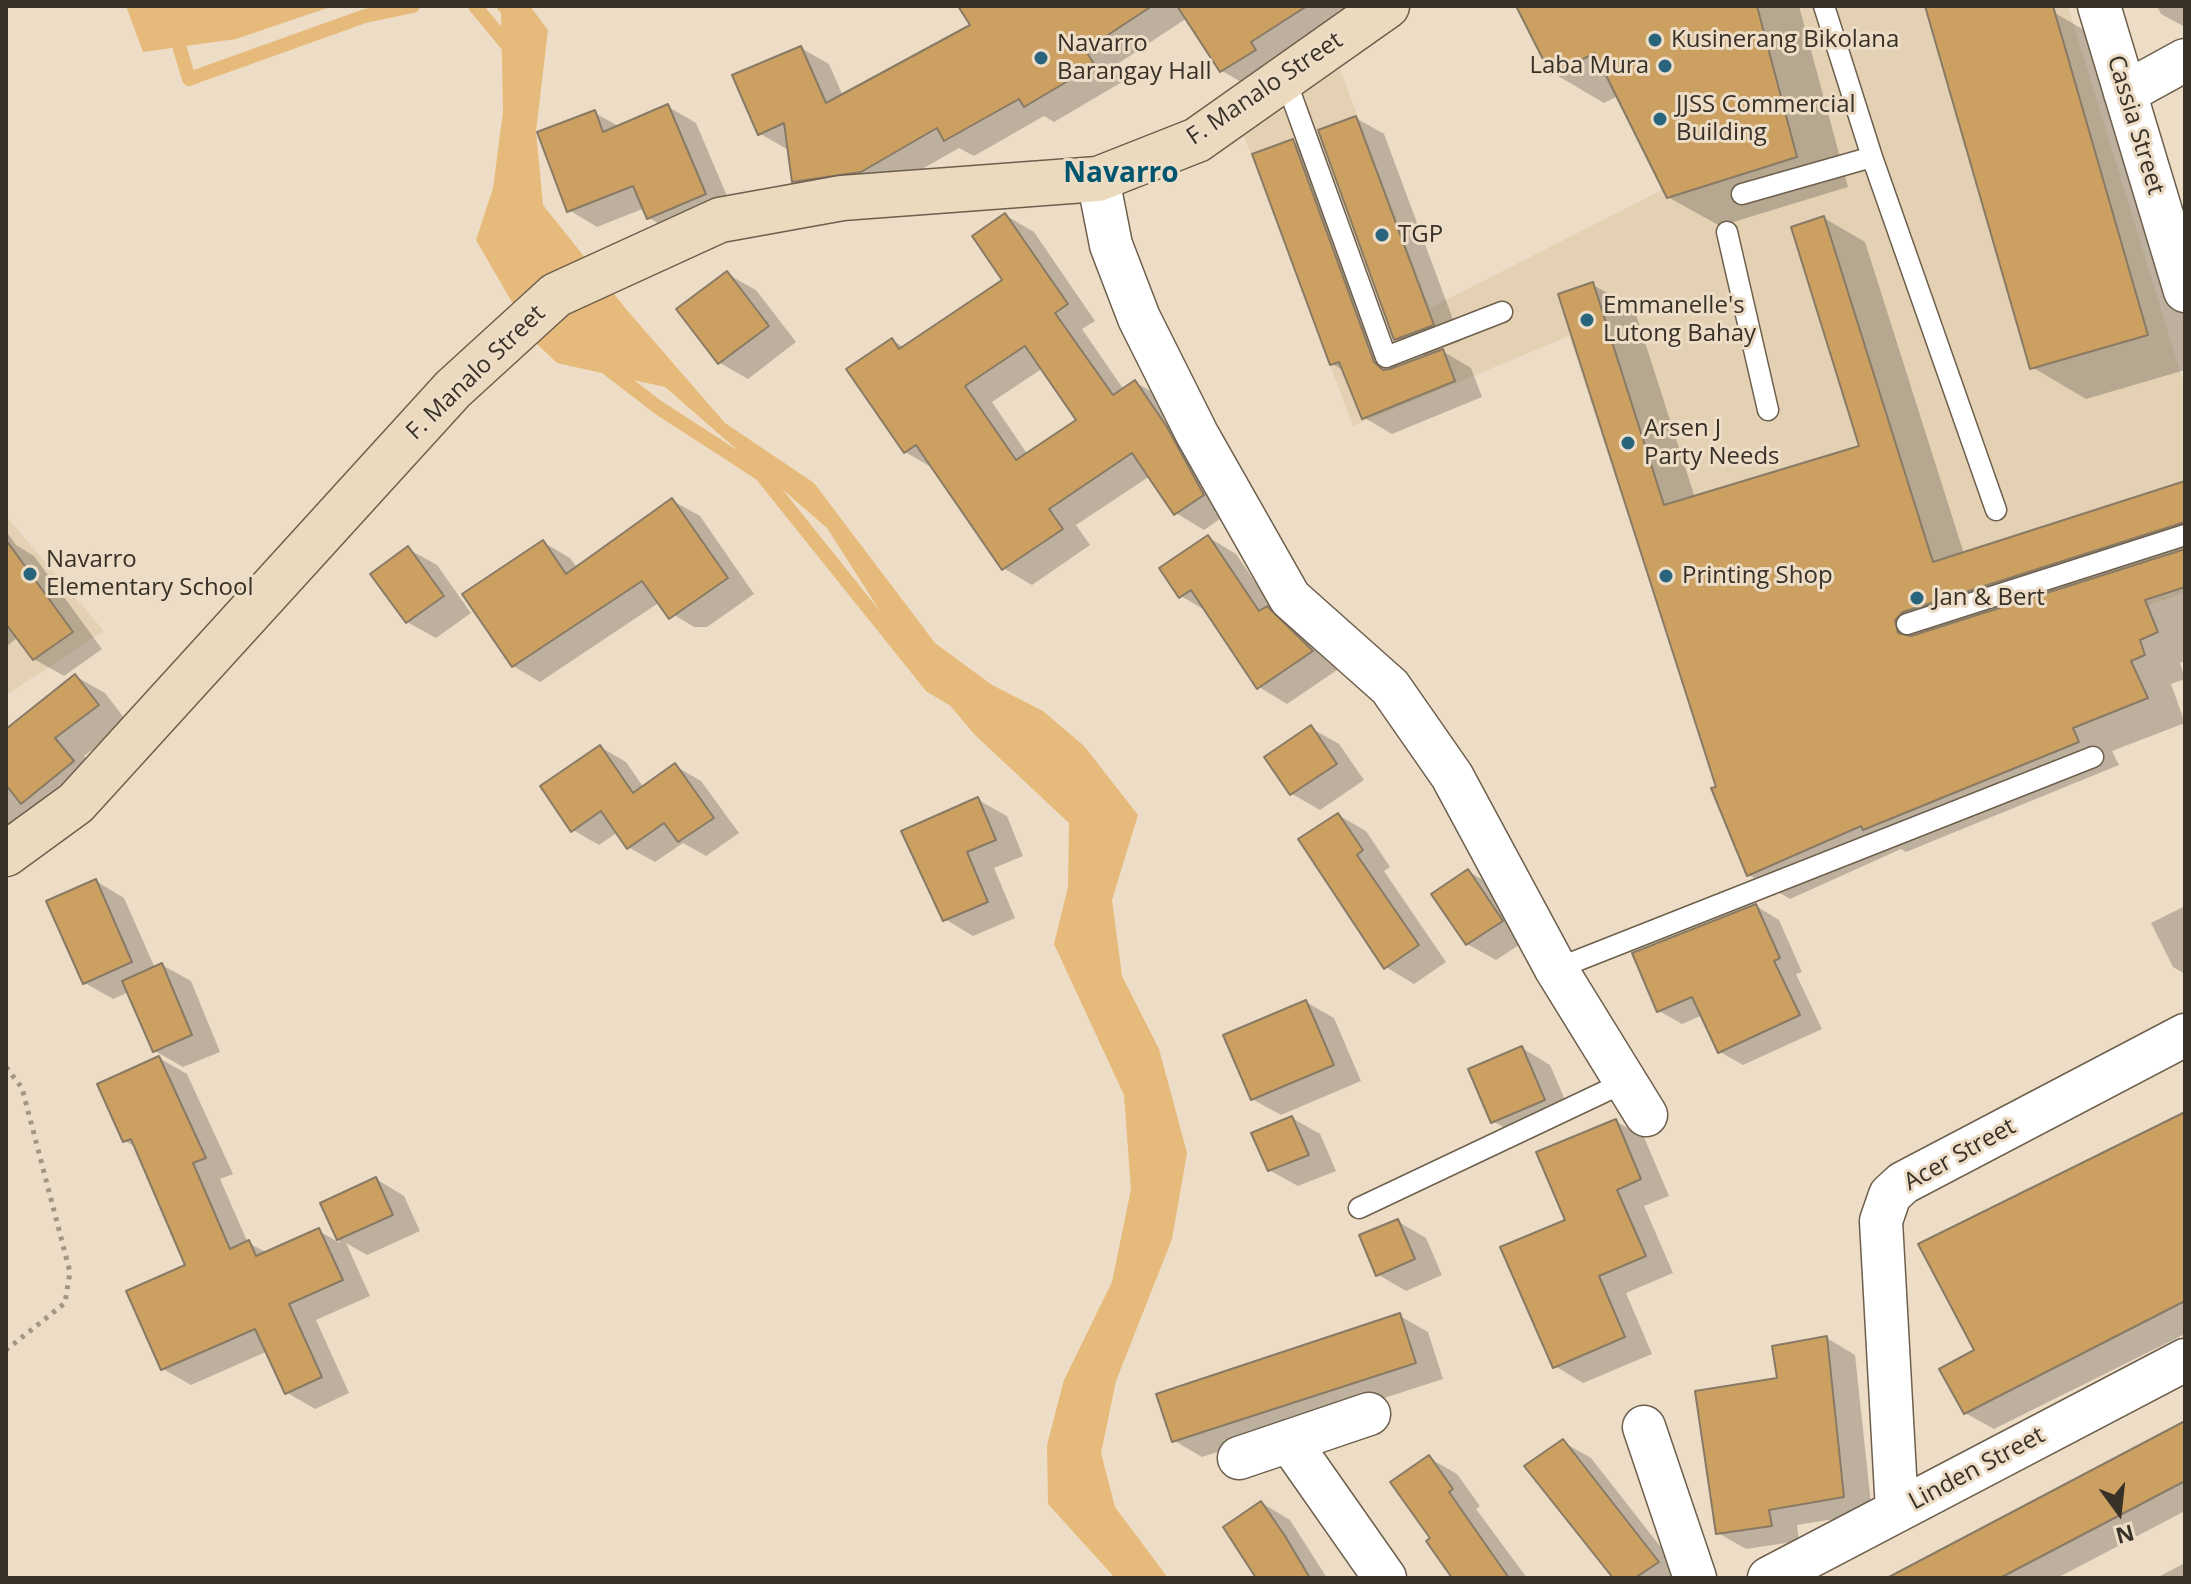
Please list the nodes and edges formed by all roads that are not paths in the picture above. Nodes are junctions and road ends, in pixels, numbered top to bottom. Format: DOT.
graph roads {
  1 [pos="1824,6"];
  2 [pos="2099,6"];
  3 [pos="1365,12"];
  4 [pos="2185,60"];
  5 [pos="1285,78"];
  6 [pos="2125,93"];
  7 [pos="1872,157"];
  8 [pos="1098,179"];
  9 [pos="1742,194"];
  10 [pos="1727,232"];
  11 [pos="2185,291"];
  12 [pos="1502,312"];
  13 [pos="1768,410"];
  14 [pos="1996,510"];
  15 [pos="2185,535"];
  16 [pos="1907,624"];
  17 [pos="2093,757"];
  18 [pos="6,854"];
  19 [pos="1556,969"];
  20 [pos="2185,1035"];
  21 [pos="1635,1099"];
  22 [pos="1359,1208"];
  23 [pos="2185,1360"];
  24 [pos="1369,1414"];
  25 [pos="1644,1427"];
  26 [pos="1289,1441"];
  27 [pos="1239,1458"];
  28 [pos="1897,1511"];
  29 [pos="1385,1578"];
  30 [pos="1695,1578"];
  31 [pos="1769,1578"];
  1 -- 7 [label="lane"];
  2 -- 6 [label="street, Cassia Street"];
  3 -- 5 [label="street, F. Manalo Street"];
  4 -- 6 [label="street"];
  5 -- 8 [label="street, F. Manalo Street"];
  5 -- 12 [label="lane"];
  6 -- 11 [label="street, Cassia Street"];
  7 -- 9 [label="lane"];
  7 -- 14 [label="lane"];
  8 -- 18 [label="street, F. Manalo Street"];
  8 -- 19 [label="street"];
  10 -- 13 [label="lane"];
  15 -- 16 [label="lane"];
  17 -- 19 [label="lane"];
  19 -- 21 [label="street"];
  20 -- 28 [label="street, Acer Street"];
  21 -- 22 [label="lane"];
  23 -- 28 [label="street, Linden Street"];
  24 -- 26 [label="street"];
  25 -- 30 [label="street"];
  26 -- 27 [label="street"];
  26 -- 29 [label="street"];
  28 -- 31 [label="street, Linden Street"];
}
